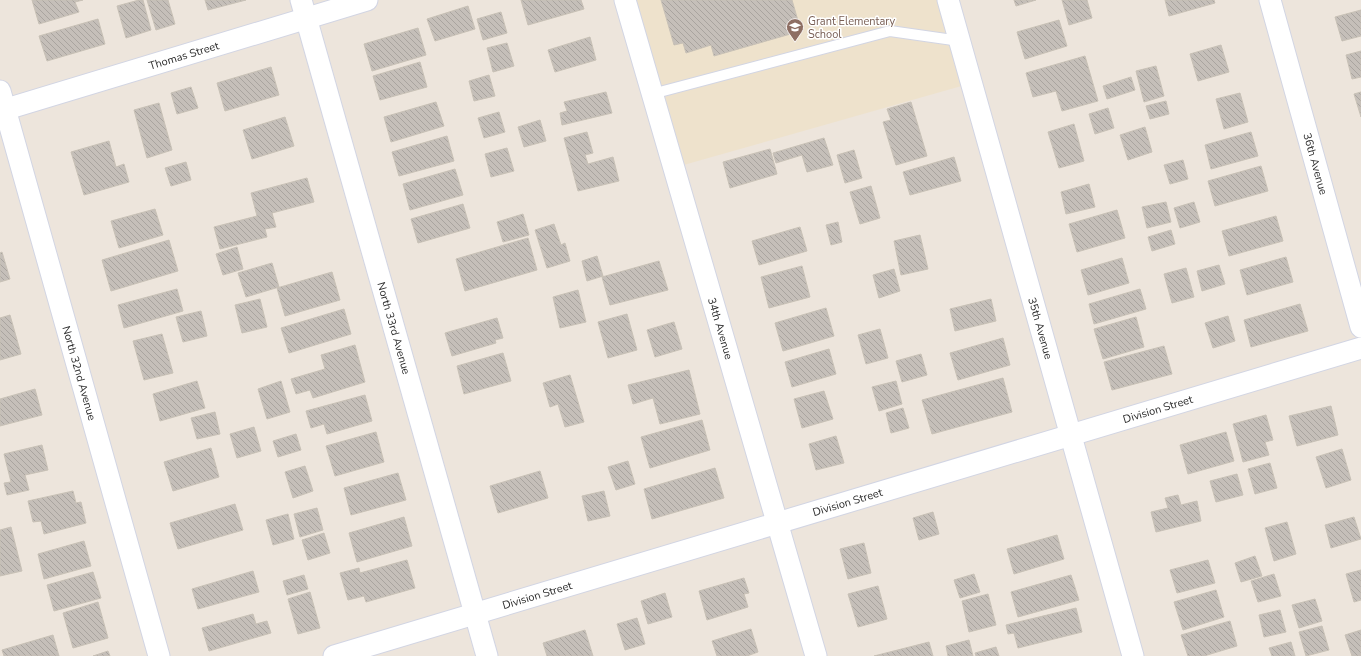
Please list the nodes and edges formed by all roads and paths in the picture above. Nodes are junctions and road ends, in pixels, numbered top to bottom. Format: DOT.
graph roads {
  1 [pos="367,0"];
  2 [pos="625,0"];
  3 [pos="948,0"];
  4 [pos="1270,0"];
  5 [pos="304,9"];
  6 [pos="960,42"];
  7 [pos="652,94"];
  8 [pos="2,104"];
  9 [pos="1361,327"];
  10 [pos="1361,348"];
  11 [pos="1071,435"];
  12 [pos="779,523"];
  13 [pos="475,614"];
  14 [pos="159,656"];
  15 [pos="334,656"];
  16 [pos="487,656"];
  17 [pos="816,656"];
  18 [pos="1133,656"];
  1 -- 5 [label="street, Thomas Street"];
  2 -- 7 [label="street, 34th Avenue"];
  3 -- 6 [label="street, 35th Avenue"];
  4 -- 9 [label="street, 36th Avenue"];
  5 -- 8 [label="street, Thomas Street"];
  5 -- 13 [label="street, North 33rd Avenue"];
  6 -- 7 [label="lane"];
  6 -- 11 [label="street, 35th Avenue"];
  7 -- 12 [label="street, 34th Avenue"];
  8 -- 14 [label="street, North 32nd Avenue"];
  10 -- 11 [label="street, Division Street"];
  11 -- 12 [label="street, Division Street"];
  11 -- 18 [label="street, 35th Avenue"];
  12 -- 13 [label="street, Division Street"];
  12 -- 17 [label="street, 34th Avenue"];
  13 -- 15 [label="street, Division Street"];
  13 -- 16 [label="street, North 33rd Avenue"];
}
